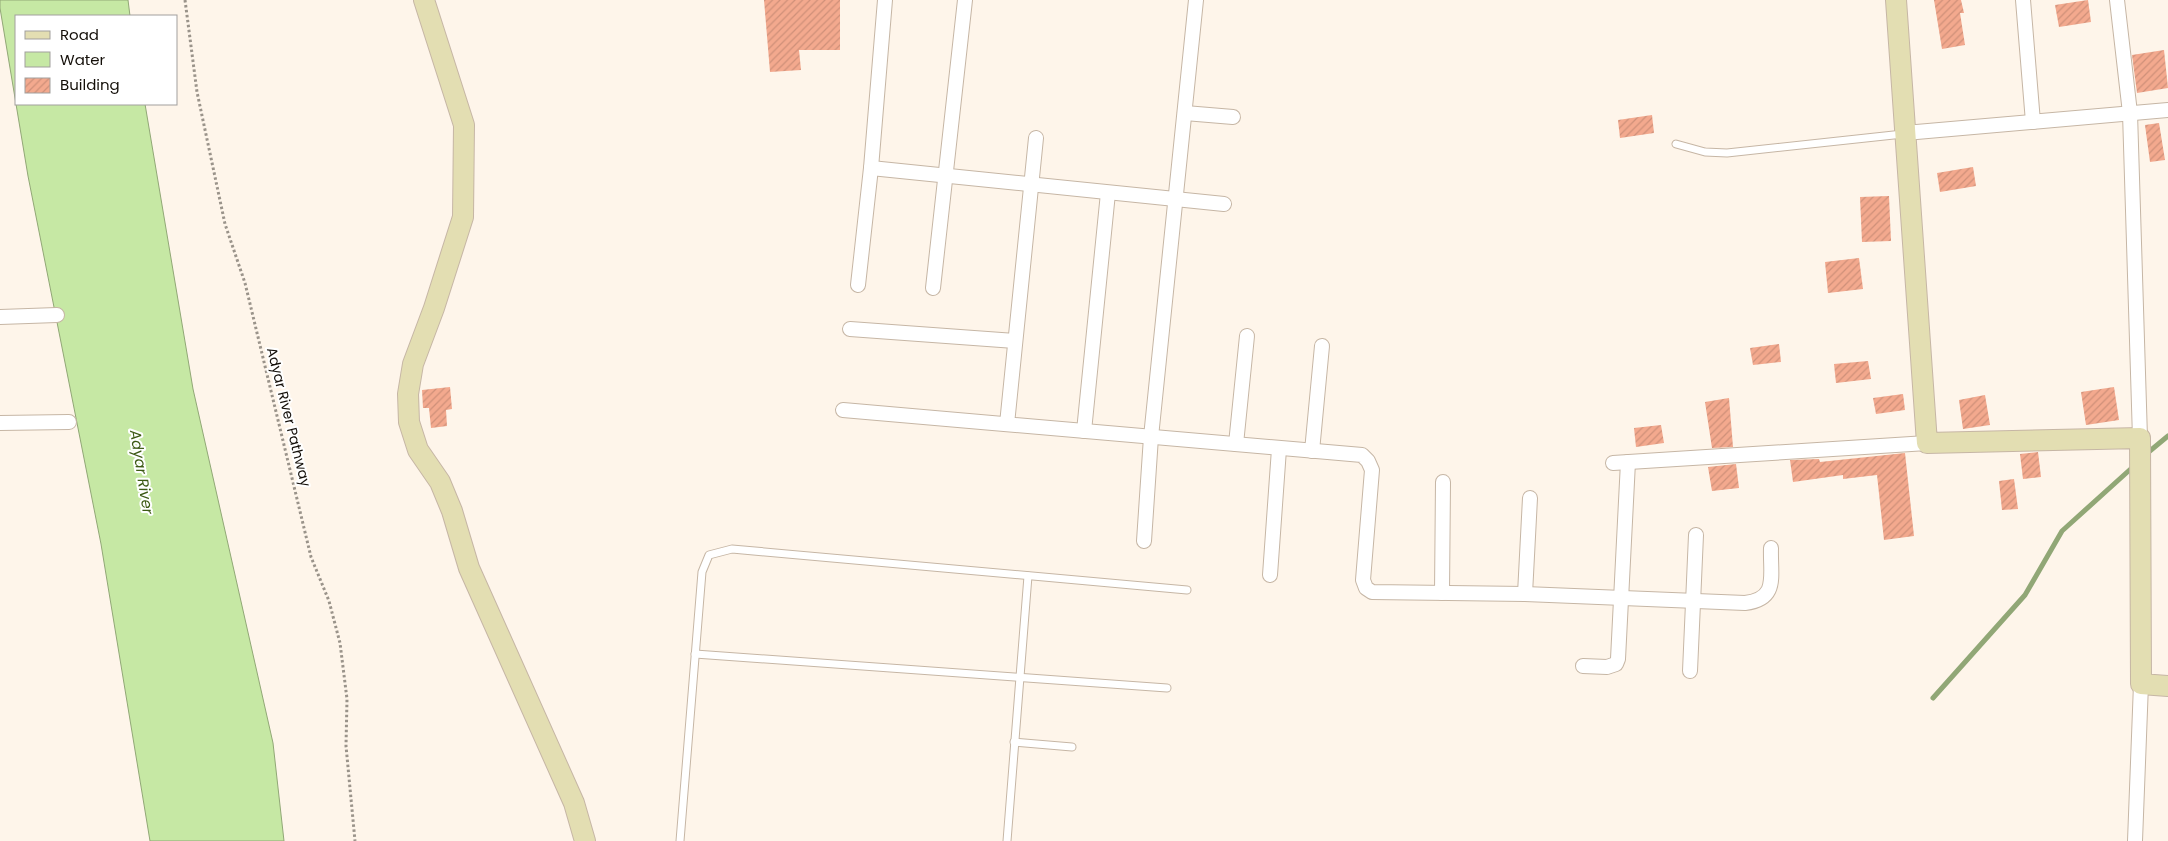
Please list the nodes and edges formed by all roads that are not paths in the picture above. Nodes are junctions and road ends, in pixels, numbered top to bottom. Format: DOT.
graph roads {
  1 [pos="424,0"];
  2 [pos="885,0"];
  3 [pos="965,0"];
  4 [pos="1196,0"];
  5 [pos="1896,0"];
  6 [pos="2022,0"];
  7 [pos="2117,0"];
  8 [pos="2168,110"];
  9 [pos="1184,113"];
  10 [pos="2130,113"];
  11 [pos="1234,117"];
  12 [pos="2033,122"];
  13 [pos="1906,133"];
  14 [pos="1036,138"];
  15 [pos="1676,144"];
  16 [pos="871,168"];
  17 [pos="947,176"];
  18 [pos="1031,185"];
  19 [pos="1108,193"];
  20 [pos="1175,199"];
  21 [pos="1224,204"];
  22 [pos="858,285"];
  23 [pos="933,288"];
  24 [pos="57,315"];
  25 [pos="0,317"];
  26 [pos="850,329"];
  27 [pos="1247,336"];
  28 [pos="1015,341"];
  29 [pos="1322,346"];
  30 [pos="842,410"];
  31 [pos="69,422"];
  32 [pos="0,423"];
  33 [pos="1007,424"];
  34 [pos="1084,431"];
  35 [pos="1151,437"];
  36 [pos="2140,438"];
  37 [pos="1927,443"];
  38 [pos="1236,444"];
  39 [pos="1279,449"];
  40 [pos="1312,451"];
  41 [pos="1628,462"];
  42 [pos="1613,463"];
  43 [pos="1443,482"];
  44 [pos="1530,498"];
  45 [pos="1696,535"];
  46 [pos="1144,541"];
  47 [pos="1771,548"];
  48 [pos="1270,575"];
  49 [pos="1028,576"];
  50 [pos="1187,590"];
  51 [pos="1442,593"];
  52 [pos="1525,594"];
  53 [pos="1621,600"];
  54 [pos="1693,602"];
  55 [pos="695,654"];
  56 [pos="1582,666"];
  57 [pos="1690,671"];
  58 [pos="1019,677"];
  59 [pos="2141,684"];
  60 [pos="2168,686"];
  61 [pos="1167,688"];
  62 [pos="1014,742"];
  63 [pos="1072,747"];
  64 [pos="585,841"];
  65 [pos="680,841"];
  66 [pos="1007,841"];
  67 [pos="2135,841"];
  1 -- 64 [label="street"];
  2 -- 16 [label="street"];
  3 -- 17 [label="street"];
  4 -- 9 [label="street"];
  5 -- 13 [label="street"];
  6 -- 12 [label="street"];
  7 -- 10 [label="street"];
  8 -- 10 [label="street"];
  9 -- 11 [label="street"];
  9 -- 20 [label="street"];
  10 -- 12 [label="street"];
  10 -- 36 [label="street"];
  12 -- 13 [label="street"];
  13 -- 15 [label="lane"];
  13 -- 37 [label="street"];
  14 -- 18 [label="street"];
  16 -- 17 [label="street"];
  16 -- 22 [label="street"];
  17 -- 18 [label="street"];
  17 -- 23 [label="street"];
  18 -- 19 [label="street"];
  18 -- 28 [label="street"];
  19 -- 20 [label="street"];
  19 -- 34 [label="street"];
  20 -- 21 [label="street"];
  20 -- 35 [label="street"];
  24 -- 25 [label="street"];
  26 -- 28 [label="street"];
  27 -- 38 [label="street"];
  28 -- 33 [label="street"];
  29 -- 40 [label="street"];
  30 -- 33 [label="street"];
  31 -- 32 [label="street"];
  33 -- 34 [label="street"];
  34 -- 35 [label="street"];
  35 -- 38 [label="street"];
  35 -- 46 [label="street"];
  36 -- 37 [label="street"];
  36 -- 59 [label="street"];
  37 -- 41 [label="street"];
  38 -- 39 [label="street"];
  39 -- 40 [label="street"];
  39 -- 48 [label="street"];
  40 -- 51 [label="street"];
  41 -- 42 [label="street"];
  41 -- 53 [label="street"];
  43 -- 51 [label="street"];
  44 -- 52 [label="street"];
  45 -- 54 [label="street"];
  47 -- 54 [label="street"];
  49 -- 50 [label="lane"];
  49 -- 55 [label="lane"];
  49 -- 58 [label="lane"];
  51 -- 52 [label="street"];
  52 -- 53 [label="street"];
  53 -- 54 [label="street"];
  53 -- 56 [label="street"];
  54 -- 57 [label="street"];
  55 -- 58 [label="lane"];
  55 -- 65 [label="lane"];
  58 -- 61 [label="lane"];
  58 -- 62 [label="lane"];
  59 -- 60 [label="street"];
  59 -- 67 [label="street"];
  62 -- 63 [label="lane"];
  62 -- 66 [label="lane"];
}
